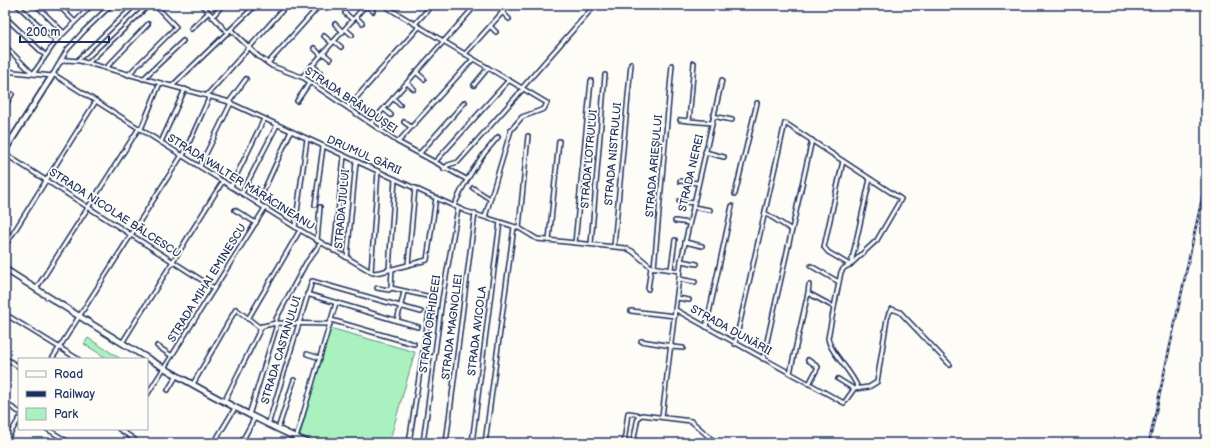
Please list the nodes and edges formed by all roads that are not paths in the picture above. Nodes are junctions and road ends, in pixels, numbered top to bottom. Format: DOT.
graph roads {
  1 [pos="17,5"];
  2 [pos="36,5"];
  3 [pos="58,5"];
  4 [pos="92,5"];
  5 [pos="111,5"];
  6 [pos="135,5"];
  7 [pos="149,5"];
  8 [pos="155,5"];
  9 [pos="202,5"];
  10 [pos="223,5"];
  11 [pos="288,5"];
  12 [pos="320,5"];
  13 [pos="382,5"];
  14 [pos="432,5"];
  15 [pos="476,5"];
  16 [pos="508,5"];
  17 [pos="596,5"];
  18 [pos="253,6"];
  19 [pos="364,6"];
  20 [pos="373,11"];
  21 [pos="502,12"];
  22 [pos="208,13"];
  23 [pos="345,13"];
  24 [pos="5,17"];
  25 [pos="212,17"];
  26 [pos="354,18"];
  27 [pos="509,19"];
  28 [pos="74,21"];
  29 [pos="362,23"];
  30 [pos="148,24"];
  31 [pos="335,24"];
  32 [pos="415,24"];
  33 [pos="490,26"];
  34 [pos="419,27"];
  35 [pos="191,29"];
  36 [pos="231,30"];
  37 [pos="344,30"];
  38 [pos="63,32"];
  39 [pos="496,32"];
  40 [pos="228,33"];
  41 [pos="352,35"];
  42 [pos="324,36"];
  43 [pos="56,41"];
  44 [pos="183,41"];
  45 [pos="444,41"];
  46 [pos="333,42"];
  47 [pos="5,46"];
  48 [pos="248,47"];
  49 [pos="341,47"];
  50 [pos="314,48"];
  51 [pos="322,54"];
  52 [pos="465,54"];
  53 [pos="45,55"];
  54 [pos="473,58"];
  55 [pos="330,59"];
  56 [pos="78,60"];
  57 [pos="61,62"];
  58 [pos="88,63"];
  59 [pos="268,63"];
  60 [pos="694,63"];
  61 [pos="631,64"];
  62 [pos="312,65"];
  63 [pos="672,65"];
  64 [pos="106,68"];
  65 [pos="488,68"];
  66 [pos="5,72"];
  67 [pos="320,72"];
  68 [pos="416,72"];
  69 [pos="33,74"];
  70 [pos="605,74"];
  71 [pos="53,75"];
  72 [pos="128,75"];
  73 [pos="302,77"];
  74 [pos="143,79"];
  75 [pos="246,79"];
  76 [pos="424,79"];
  77 [pos="509,80"];
  78 [pos="722,80"];
  79 [pos="591,81"];
  80 [pos="310,82"];
  81 [pos="160,83"];
  82 [pos="407,83"];
  83 [pos="474,85"];
  84 [pos="172,86"];
  85 [pos="522,88"];
  86 [pos="185,89"];
  87 [pos="414,89"];
  88 [pos="12,94"];
  89 [pos="208,95"];
  90 [pos="393,98"];
  91 [pos="96,101"];
  92 [pos="297,101"];
  93 [pos="230,102"];
  94 [pos="465,102"];
  95 [pos="757,103"];
  96 [pos="400,104"];
  97 [pos="5,106"];
  98 [pos="348,107"];
  99 [pos="384,108"];
  100 [pos="391,115"];
  101 [pos="713,116"];
  102 [pos="264,118"];
  103 [pos="680,120"];
  104 [pos="732,120"];
  105 [pos="689,121"];
  106 [pos="404,122"];
  107 [pos="371,123"];
  108 [pos="712,123"];
  109 [pos="277,124"];
  110 [pos="412,127"];
  111 [pos="140,129"];
  112 [pos="290,131"];
  113 [pos="528,136"];
  114 [pos="498,137"];
  115 [pos="307,139"];
  116 [pos="812,140"];
  117 [pos="559,141"];
  118 [pos="161,142"];
  119 [pos="398,142"];
  120 [pos="323,147"];
  121 [pos="5,150"];
  122 [pos="705,152"];
  123 [pos="420,153"];
  124 [pos="5,154"];
  125 [pos="182,155"];
  126 [pos="344,156"];
  127 [pos="724,157"];
  128 [pos="843,161"];
  129 [pos="356,162"];
  130 [pos="435,162"];
  131 [pos="200,166"];
  132 [pos="444,169"];
  133 [pos="378,172"];
  134 [pos="870,178"];
  135 [pos="395,179"];
  136 [pos="46,180"];
  137 [pos="466,180"];
  138 [pos="223,181"];
  139 [pos="680,181"];
  140 [pos="698,183"];
  141 [pos="231,186"];
  142 [pos="415,188"];
  143 [pos="473,188"];
  144 [pos="242,193"];
  145 [pos="735,194"];
  146 [pos="436,198"];
  147 [pos="490,199"];
  148 [pos="679,201"];
  149 [pos="258,203"];
  150 [pos="315,204"];
  151 [pos="694,205"];
  152 [pos="454,206"];
  153 [pos="732,206"];
  154 [pos="89,207"];
  155 [pos="320,207"];
  156 [pos="265,208"];
  157 [pos="458,208"];
  158 [pos="235,210"];
  159 [pos="710,210"];
  160 [pos="475,213"];
  161 [pos="765,213"];
  162 [pos="485,217"];
  163 [pos="675,221"];
  164 [pos="500,222"];
  165 [pos="256,223"];
  166 [pos="689,223"];
  167 [pos="514,226"];
  168 [pos="295,227"];
  169 [pos="519,228"];
  170 [pos="300,230"];
  171 [pos="792,230"];
  172 [pos="131,234"];
  173 [pos="317,240"];
  174 [pos="549,240"];
  175 [pos="675,240"];
  176 [pos="685,242"];
  177 [pos="321,243"];
  178 [pos="575,243"];
  179 [pos="591,244"];
  180 [pos="5,246"];
  181 [pos="614,246"];
  182 [pos="702,246"];
  183 [pos="334,251"];
  184 [pos="347,258"];
  185 [pos="173,261"];
  186 [pos="681,261"];
  187 [pos="697,264"];
  188 [pos="850,264"];
  189 [pos="408,265"];
  190 [pos="811,266"];
  191 [pos="652,267"];
  192 [pos="5,269"];
  193 [pos="671,269"];
  194 [pos="391,270"];
  195 [pos="680,271"];
  196 [pos="371,272"];
  197 [pos="679,279"];
  198 [pos="434,280"];
  199 [pos="695,282"];
  200 [pos="839,282"];
  201 [pos="809,285"];
  202 [pos="214,288"];
  203 [pos="377,288"];
  204 [pos="391,288"];
  205 [pos="36,289"];
  206 [pos="648,289"];
  207 [pos="404,292"];
  208 [pos="808,292"];
  209 [pos="307,294"];
  210 [pos="677,298"];
  211 [pos="689,300"];
  212 [pos="336,303"];
  213 [pos="401,306"];
  214 [pos="430,306"];
  215 [pos="834,307"];
  216 [pos="676,310"];
  217 [pos="631,311"];
  218 [pos="421,312"];
  219 [pos="5,314"];
  220 [pos="79,316"];
  221 [pos="675,316"];
  222 [pos="248,319"];
  223 [pos="331,320"];
  224 [pos="397,321"];
  225 [pos="276,323"];
  226 [pos="298,324"];
  227 [pos="330,324"];
  228 [pos="262,326"];
  229 [pos="706,327"];
  230 [pos="418,328"];
  231 [pos="641,341"];
  232 [pos="122,343"];
  233 [pos="414,344"];
  234 [pos="735,344"];
  235 [pos="157,346"];
  236 [pos="672,346"];
  237 [pos="58,347"];
  238 [pos="683,348"];
  239 [pos="307,354"];
  240 [pos="172,356"];
  241 [pos="423,356"];
  242 [pos="434,357"];
  243 [pos="5,358"];
  244 [pos="52,358"];
  245 [pos="76,358"];
  246 [pos="147,358"];
  247 [pos="148,358"];
  248 [pos="320,358"];
  249 [pos="763,359"];
  250 [pos="808,360"];
  251 [pos="950,365"];
  252 [pos="18,366"];
  253 [pos="164,368"];
  254 [pos="790,373"];
  255 [pos="177,375"];
  256 [pos="838,379"];
  257 [pos="294,380"];
  258 [pos="193,384"];
  259 [pos="809,384"];
  260 [pos="858,388"];
  261 [pos="854,389"];
  262 [pos="168,390"];
  263 [pos="148,393"];
  264 [pos="224,402"];
  265 [pos="5,403"];
  266 [pos="235,408"];
  267 [pos="18,411"];
  268 [pos="249,416"];
  269 [pos="639,416"];
  270 [pos="662,417"];
  271 [pos="254,419"];
  272 [pos="18,422"];
  273 [pos="268,425"];
  274 [pos="49,430"];
  275 [pos="120,430"];
  276 [pos="278,430"];
  277 [pos="296,438"];
  278 [pos="134,439"];
  279 [pos="5,442"];
  280 [pos="70,443"];
  281 [pos="214,443"];
  282 [pos="241,443"];
  283 [pos="293,443"];
  284 [pos="308,443"];
  285 [pos="410,443"];
  286 [pos="423,443"];
  287 [pos="446,443"];
  288 [pos="472,443"];
  289 [pos="485,443"];
  290 [pos="624,443"];
  291 [pos="633,443"];
  292 [pos="716,443"];
  1 -- 43 [label="street"];
  2 -- 38 [label="street"];
  3 -- 28 [label="street"];
  4 -- 28 [label="street"];
  5 -- 57 [label="street"];
  6 -- 56 [label="street"];
  7 -- 58 [label="street"];
  8 -- 72 [label="street"];
  9 -- 22 [label="street"];
  10 -- 25 [label="street"];
  11 -- 48 [label="street"];
  12 -- 59 [label="street"];
  13 -- 32 [label="street"];
  14 -- 32 [label="street"];
  15 -- 45 [label="street"];
  16 -- 21 [label="street"];
  17 -- 85 [label="street"];
  18 -- 36 [label="street"];
  19 -- 20 [label="street"];
  19 -- 26 [label="street"];
  21 -- 27 [label="street"];
  21 -- 33 [label="street"];
  22 -- 25 [label="street"];
  22 -- 35 [label="street"];
  23 -- 26 [label="street"];
  24 -- 53 [label="street"];
  25 -- 40 [label="street"];
  26 -- 29 [label="street"];
  26 -- 37 [label="street"];
  28 -- 38 [label="street"];
  30 -- 64 [label="street"];
  31 -- 37 [label="street"];
  32 -- 34 [label="street"];
  33 -- 39 [label="street"];
  33 -- 52 [label="street"];
  34 -- 45 [label="street"];
  34 -- 98 [label="street"];
  36 -- 40 [label="street"];
  36 -- 48 [label="street, STRADA BRÂNDUȘEI"];
  37 -- 41 [label="street"];
  37 -- 46 [label="street"];
  38 -- 43 [label="street"];
  40 -- 84 [label="street"];
  42 -- 46 [label="street"];
  43 -- 53 [label="street"];
  44 -- 74 [label="street"];
  45 -- 52 [label="street"];
  45 -- 68 [label="street"];
  46 -- 49 [label="street"];
  46 -- 51 [label="street"];
  47 -- 69 [label="street"];
  48 -- 59 [label="street, STRADA BRÂNDUȘEI"];
  48 -- 89 [label="street"];
  50 -- 51 [label="street"];
  51 -- 55 [label="street"];
  51 -- 62 [label="street"];
  52 -- 54 [label="street"];
  53 -- 69 [label="street"];
  54 -- 65 [label="street"];
  54 -- 110 [label="street"];
  56 -- 57 [label="street, DRUMUL GĂRII"];
  56 -- 58 [label="street, DRUMUL GĂRII"];
  57 -- 71 [label="street"];
  58 -- 64 [label="street, DRUMUL GĂRII"];
  59 -- 73 [label="street, STRADA BRÂNDUȘEI"];
  60 -- 105 [label="street"];
  61 -- 181 [label="street, STRADA NISTRULUI"];
  62 -- 67 [label="street"];
  62 -- 73 [label="street"];
  63 -- 191 [label="street, STRADA ARIEȘULUI"];
  64 -- 72 [label="street, DRUMUL GĂRII"];
  65 -- 77 [label="street"];
  65 -- 83 [label="street"];
  66 -- 69 [label="street"];
  68 -- 76 [label="street"];
  68 -- 82 [label="street"];
  69 -- 71 [label="street"];
  70 -- 179 [label="street, STRADA LOTRULUI"];
  71 -- 91 [label="street, STRADA WALTER MĂRĂCINEANU"];
  71 -- 121 [label="street"];
  72 -- 74 [label="street, DRUMUL GĂRII"];
  73 -- 80 [label="street, STRADA BRÂNDUȘEI"];
  74 -- 81 [label="street, DRUMUL GĂRII"];
  75 -- 93 [label="street"];
  77 -- 85 [label="street"];
  77 -- 130 [label="street"];
  78 -- 101 [label="street, STRADA NEREI"];
  79 -- 178 [label="street"];
  80 -- 92 [label="street"];
  80 -- 98 [label="street, STRADA BRÂNDUȘEI"];
  81 -- 84 [label="street, DRUMUL GĂRII"];
  81 -- 111 [label="street"];
  82 -- 87 [label="street"];
  82 -- 90 [label="street"];
  84 -- 86 [label="street, DRUMUL GĂRII"];
  85 -- 132 [label="street"];
  85 -- 147 [label="street"];
  86 -- 89 [label="street, DRUMUL GĂRII"];
  86 -- 118 [label="street"];
  88 -- 97 [label="street"];
  89 -- 93 [label="street, DRUMUL GĂRII"];
  89 -- 125 [label="street"];
  90 -- 96 [label="street"];
  90 -- 99 [label="street"];
  91 -- 111 [label="street, STRADA WALTER MĂRĂCINEANU"];
  91 -- 136 [label="street"];
  93 -- 102 [label="street, DRUMUL GĂRII"];
  93 -- 131 [label="street"];
  94 -- 123 [label="street"];
  95 -- 145 [label="street"];
  98 -- 107 [label="street, STRADA BRÂNDUȘEI"];
  99 -- 100 [label="street"];
  99 -- 107 [label="street"];
  101 -- 104 [label="street"];
  101 -- 108 [label="street, STRADA NEREI"];
  102 -- 109 [label="street, DRUMUL GĂRII"];
  102 -- 141 [label="street"];
  103 -- 105 [label="street"];
  105 -- 108 [label="street"];
  106 -- 110 [label="street"];
  107 -- 119 [label="street, STRADA BRÂNDUȘEI"];
  108 -- 122 [label="street, STRADA NEREI"];
  109 -- 112 [label="street, DRUMUL GĂRII"];
  109 -- 144 [label="street"];
  110 -- 119 [label="street"];
  111 -- 118 [label="street, STRADA WALTER MĂRĂCINEANU"];
  111 -- 154 [label="street"];
  112 -- 115 [label="street, DRUMUL GĂRII"];
  112 -- 149 [label="street"];
  113 -- 169 [label="street"];
  114 -- 137 [label="street"];
  115 -- 120 [label="street, DRUMUL GĂRII"];
  115 -- 168 [label="street"];
  116 -- 128 [label="street"];
  116 -- 161 [label="street"];
  116 -- 171 [label="street"];
  117 -- 174 [label="street"];
  118 -- 125 [label="street, STRADA WALTER MĂRĂCINEANU"];
  119 -- 123 [label="street, STRADA BRÂNDUȘEI"];
  120 -- 126 [label="street, DRUMUL GĂRII"];
  120 -- 150 [label="street"];
  122 -- 127 [label="street"];
  122 -- 140 [label="street, STRADA NEREI"];
  123 -- 130 [label="street, STRADA BRÂNDUȘEI"];
  124 -- 136 [label="street, STRADA NICOLAE BĂLCESCU"];
  125 -- 131 [label="street, STRADA WALTER MĂRĂCINEANU"];
  125 -- 172 [label="street"];
  126 -- 129 [label="street, DRUMUL GĂRII"];
  126 -- 183 [label="street"];
  128 -- 134 [label="street"];
  128 -- 188 [label="street"];
  129 -- 133 [label="street, DRUMUL GĂRII"];
  129 -- 184 [label="street, STRADA JIULUI"];
  130 -- 132 [label="street, STRADA BRÂNDUȘEI"];
  131 -- 138 [label="street, STRADA WALTER MĂRĂCINEANU"];
  132 -- 137 [label="street, STRADA BRÂNDUȘEI"];
  133 -- 135 [label="street, DRUMUL GĂRII"];
  133 -- 196 [label="street"];
  134 -- 188 [label="street"];
  134 -- 188 [label="street"];
  135 -- 142 [label="street, DRUMUL GĂRII"];
  135 -- 194 [label="street"];
  136 -- 154 [label="street, STRADA NICOLAE BĂLCESCU"];
  136 -- 180 [label="street"];
  137 -- 152 [label="street"];
  138 -- 141 [label="street, STRADA WALTER MĂRĂCINEANU"];
  138 -- 185 [label="street"];
  139 -- 140 [label="street"];
  140 -- 151 [label="street, STRADA NEREI"];
  141 -- 144 [label="street, STRADA WALTER MĂRĂCINEANU"];
  142 -- 146 [label="street, DRUMUL GĂRII"];
  142 -- 189 [label="street"];
  143 -- 147 [label="street"];
  144 -- 149 [label="street, STRADA WALTER MĂRĂCINEANU"];
  146 -- 152 [label="street, DRUMUL GĂRII"];
  146 -- 189 [label="street"];
  147 -- 162 [label="street"];
  148 -- 151 [label="street"];
  149 -- 156 [label="street, STRADA WALTER MĂRĂCINEANU"];
  151 -- 159 [label="street"];
  151 -- 166 [label="street, STRADA NEREI"];
  152 -- 157 [label="street, DRUMUL GĂRII"];
  153 -- 229 [label="street"];
  154 -- 172 [label="street, STRADA NICOLAE BĂLCESCU"];
  154 -- 205 [label="street"];
  155 -- 173 [label="street"];
  156 -- 165 [label="street, STRADA MIHAI EMINESCU"];
  156 -- 168 [label="street, STRADA WALTER MĂRĂCINEANU"];
  157 -- 160 [label="street, DRUMUL GĂRII"];
  157 -- 242 [label="street, STRADA ORHIDEEI"];
  158 -- 165 [label="street"];
  160 -- 162 [label="street, DRUMUL GĂRII"];
  160 -- 287 [label="street, STRADA MAGNOLIEI"];
  161 -- 171 [label="street"];
  161 -- 234 [label="street"];
  162 -- 164 [label="street, DRUMUL GĂRII"];
  163 -- 166 [label="street"];
  164 -- 167 [label="street, DRUMUL GĂRII"];
  164 -- 288 [label="street, STRADA AVICOLA"];
  165 -- 202 [label="street, STRADA MIHAI EMINESCU"];
  166 -- 176 [label="street, STRADA NEREI"];
  167 -- 169 [label="street, DRUMUL GĂRII"];
  167 -- 289 [label="street"];
  168 -- 170 [label="street, STRADA WALTER MĂRĂCINEANU"];
  169 -- 174 [label="street, DRUMUL GĂRII"];
  170 -- 173 [label="street, STRADA WALTER MĂRĂCINEANU"];
  170 -- 222 [label="street"];
  171 -- 249 [label="street"];
  172 -- 185 [label="street, STRADA NICOLAE BĂLCESCU"];
  172 -- 220 [label="street"];
  173 -- 177 [label="street, STRADA WALTER MĂRĂCINEANU"];
  174 -- 178 [label="street, DRUMUL GĂRII"];
  175 -- 193 [label="street"];
  176 -- 182 [label="street"];
  176 -- 186 [label="street, STRADA NEREI"];
  177 -- 183 [label="street, STRADA WALTER MĂRĂCINEANU"];
  177 -- 225 [label="street"];
  178 -- 179 [label="street, DRUMUL GĂRII"];
  179 -- 181 [label="street, DRUMUL GĂRII"];
  181 -- 191 [label="street, DRUMUL GĂRII"];
  183 -- 184 [label="street, STRADA WALTER MĂRĂCINEANU"];
  184 -- 196 [label="street, STRADA WALTER MĂRĂCINEANU"];
  185 -- 202 [label="street, STRADA NICOLAE BĂLCESCU"];
  185 -- 232 [label="street"];
  186 -- 187 [label="street"];
  186 -- 195 [label="street, STRADA NEREI"];
  188 -- 200 [label="street"];
  189 -- 194 [label="street"];
  190 -- 200 [label="street"];
  191 -- 193 [label="street"];
  191 -- 206 [label="street, STRADA ARIEȘULUI"];
  192 -- 205 [label="street"];
  193 -- 195 [label="street"];
  194 -- 196 [label="street"];
  194 -- 204 [label="street"];
  195 -- 197 [label="street"];
  197 -- 199 [label="street"];
  197 -- 210 [label="street"];
  198 -- 207 [label="street"];
  200 -- 215 [label="street"];
  201 -- 208 [label="street"];
  202 -- 240 [label="street, STRADA MIHAI EMINESCU"];
  203 -- 204 [label="street"];
  204 -- 207 [label="street"];
  205 -- 220 [label="street"];
  207 -- 213 [label="street"];
  208 -- 215 [label="street"];
  208 -- 254 [label="street"];
  209 -- 212 [label="street"];
  209 -- 213 [label="street, STRADA CASTANULUI"];
  209 -- 226 [label="street, STRADA CASTANULUI"];
  210 -- 211 [label="street"];
  210 -- 216 [label="street"];
  212 -- 223 [label="street"];
  212 -- 224 [label="street"];
  213 -- 218 [label="street"];
  213 -- 224 [label="street"];
  214 -- 241 [label="street"];
  215 -- 260 [label="street"];
  216 -- 221 [label="street, STRADA DUNĂRII"];
  216 -- 229 [label="street, STRADA DUNĂRII"];
  217 -- 221 [label="street"];
  219 -- 237 [label="street"];
  220 -- 232 [label="street"];
  220 -- 237 [label="street"];
  221 -- 236 [label="street, STRADA DUNĂRII"];
  222 -- 228 [label="street"];
  222 -- 258 [label="street"];
  223 -- 227 [label="street"];
  223 -- 233 [label="street"];
  224 -- 230 [label="street"];
  225 -- 226 [label="street"];
  225 -- 228 [label="street"];
  225 -- 268 [label="street"];
  226 -- 227 [label="street"];
  226 -- 273 [label="street, STRADA CASTANULUI"];
  227 -- 248 [label="street"];
  228 -- 264 [label="street"];
  229 -- 234 [label="street, STRADA DUNĂRII"];
  231 -- 236 [label="street"];
  232 -- 246 [label="street"];
  234 -- 249 [label="street, STRADA DUNĂRII"];
  235 -- 240 [label="street"];
  236 -- 238 [label="street"];
  236 -- 270 [label="street, STRADA DUNĂRII"];
  237 -- 244 [label="street"];
  237 -- 245 [label="street"];
  239 -- 248 [label="street"];
  240 -- 253 [label="street, STRADA MIHAI EMINESCU"];
  241 -- 242 [label="street"];
  241 -- 285 [label="street"];
  242 -- 286 [label="street, STRADA ORHIDEEI"];
  243 -- 252 [label="street"];
  247 -- 253 [label="street"];
  248 -- 277 [label="street"];
  249 -- 254 [label="street, STRADA DUNĂRII"];
  250 -- 259 [label="street"];
  251 -- 260 [label="street"];
  253 -- 255 [label="street"];
  253 -- 263 [label="street, STRADA MIHAI EMINESCU"];
  254 -- 259 [label="street, STRADA DUNĂRII"];
  255 -- 258 [label="street"];
  255 -- 262 [label="street"];
  256 -- 261 [label="street"];
  257 -- 276 [label="street"];
  258 -- 264 [label="street"];
  259 -- 261 [label="street, STRADA DUNĂRII"];
  260 -- 261 [label="street"];
  264 -- 266 [label="street"];
  265 -- 267 [label="street"];
  266 -- 268 [label="street"];
  266 -- 281 [label="street"];
  268 -- 271 [label="street"];
  269 -- 270 [label="street"];
  269 -- 290 [label="street"];
  269 -- 291 [label="street"];
  270 -- 292 [label="street"];
  271 -- 273 [label="street"];
  271 -- 282 [label="street"];
  272 -- 279 [label="street"];
  273 -- 276 [label="street"];
  274 -- 280 [label="street"];
  275 -- 278 [label="street"];
  276 -- 277 [label="street"];
  277 -- 283 [label="street"];
  277 -- 284 [label="street"];
}
